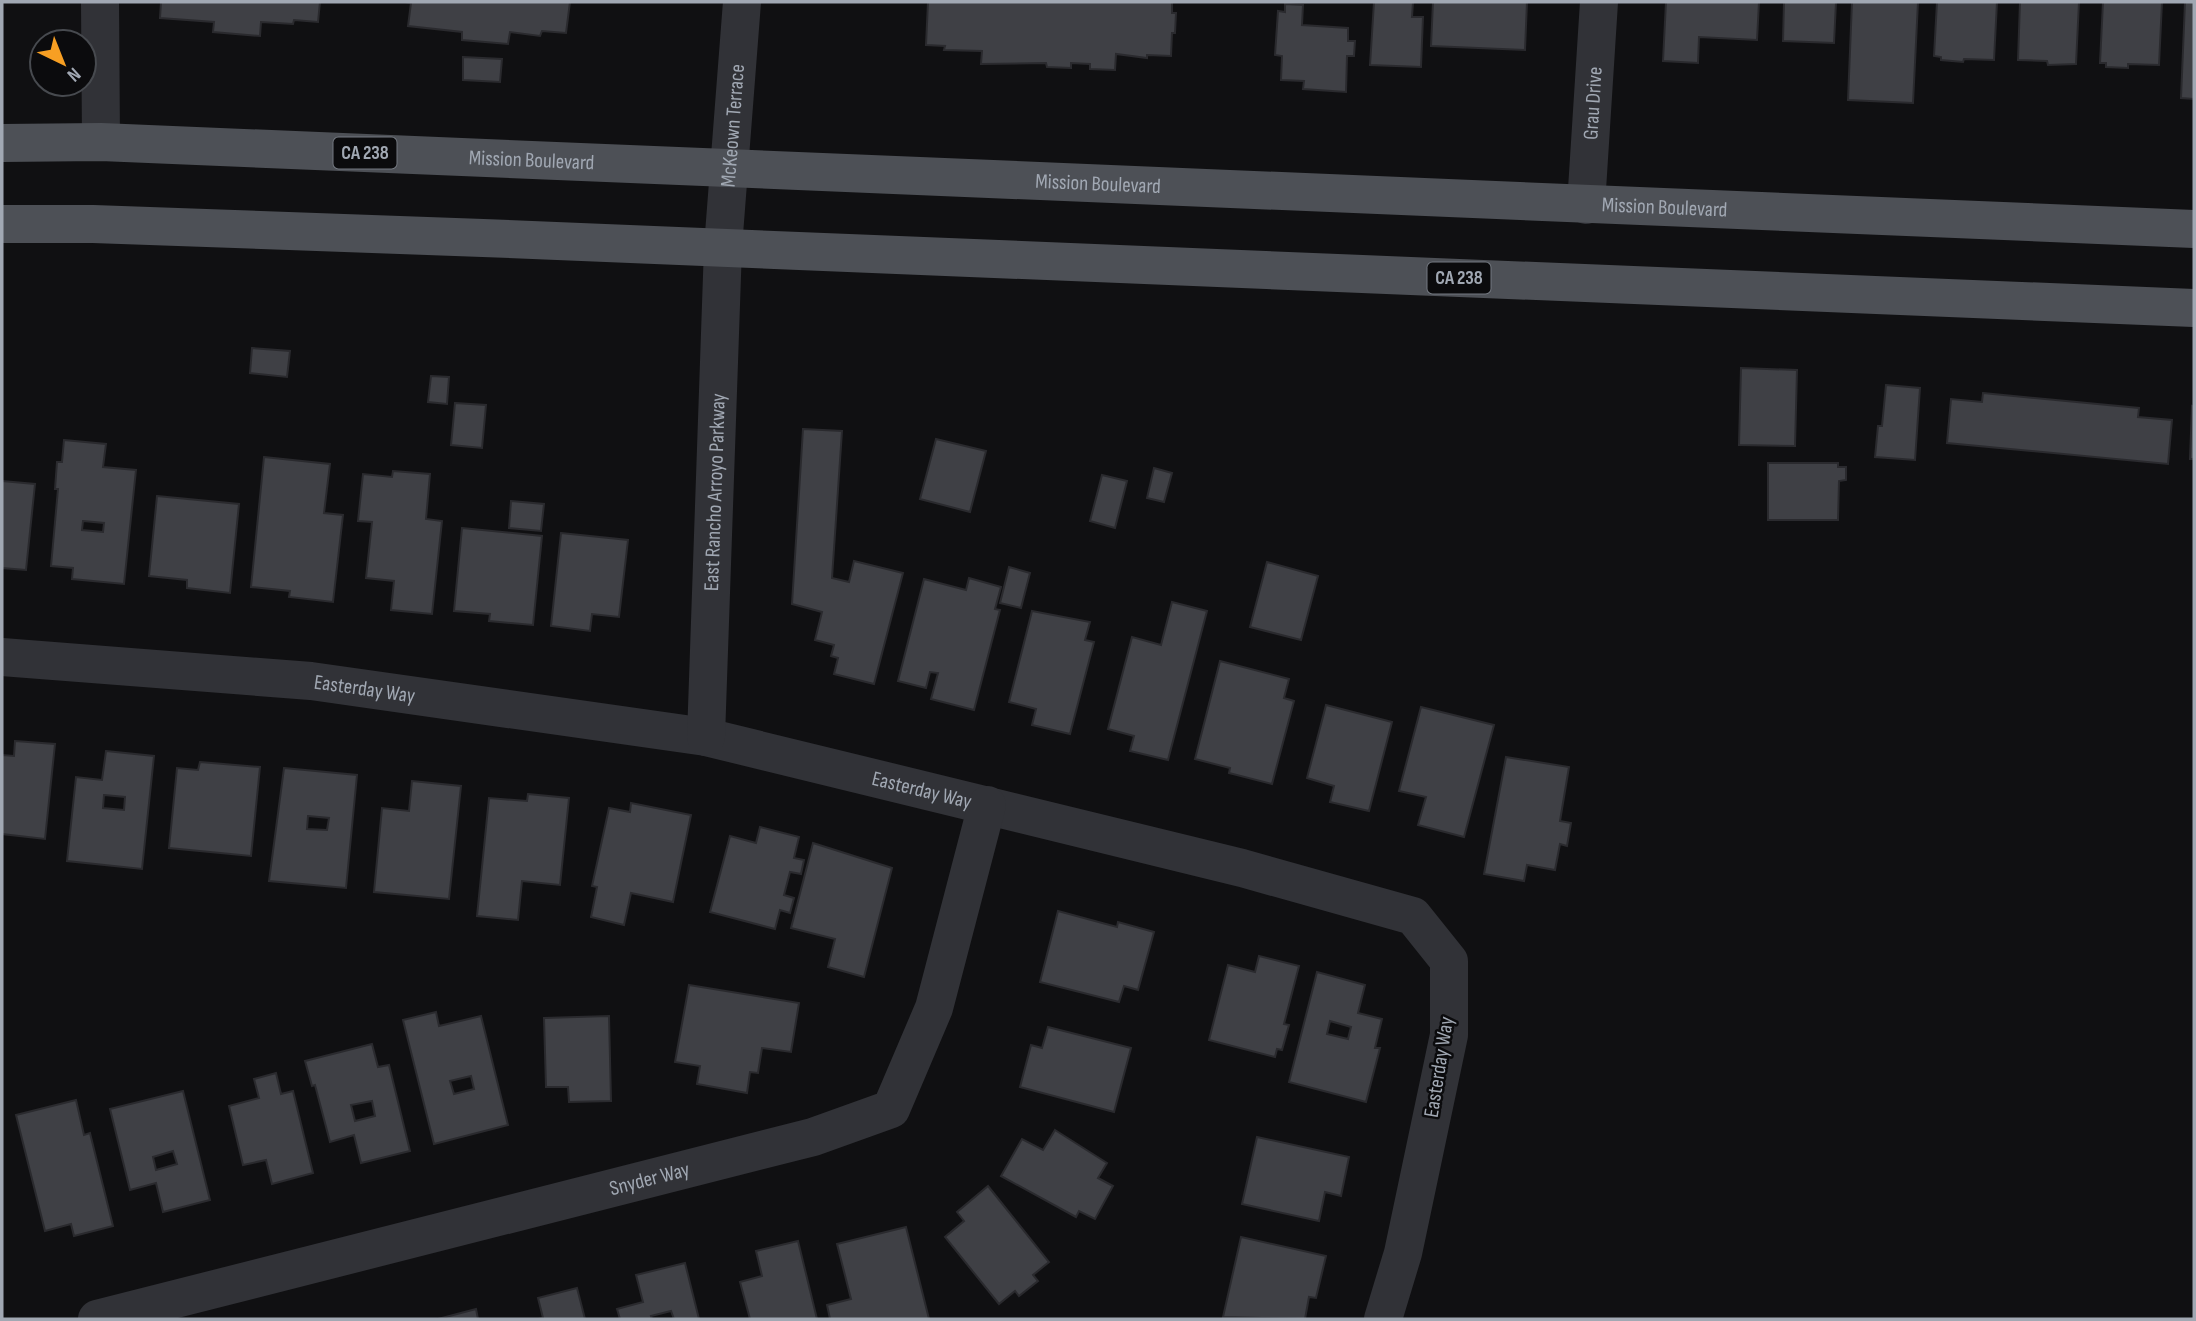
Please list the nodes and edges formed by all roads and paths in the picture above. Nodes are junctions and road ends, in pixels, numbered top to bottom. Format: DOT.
graph roads {
  1 [pos="100,2"];
  2 [pos="742,2"];
  3 [pos="1599,2"];
  4 [pos="101,142"];
  5 [pos="2,143"];
  6 [pos="728,168"];
  7 [pos="1586,205"];
  8 [pos="2,225"];
  9 [pos="2194,229"];
  10 [pos="723,247"];
  11 [pos="2194,308"];
  12 [pos="2,657"];
  13 [pos="706,737"];
  14 [pos="987,805"];
  15 [pos="97,1319"];
  16 [pos="1383,1319"];
  1 -- 4 [label="street"];
  2 -- 6 [label="street, McKeown Terrace"];
  3 -- 7 [label="street, Grau Drive"];
  4 -- 5 [label="main road, Mission Boulevard / CA 238"];
  4 -- 6 [label="main road, Mission Boulevard / CA 238"];
  6 -- 7 [label="main road, Mission Boulevard / CA 238"];
  6 -- 10 [label="street, McKeown Terrace"];
  7 -- 9 [label="main road, Mission Boulevard / CA 238"];
  8 -- 10 [label="main road, CA 238"];
  10 -- 11 [label="main road, CA 238"];
  10 -- 13 [label="street, East Rancho Arroyo Parkway"];
  12 -- 13 [label="street, Easterday Way"];
  13 -- 14 [label="street, Easterday Way"];
  14 -- 15 [label="street, Snyder Way"];
  14 -- 16 [label="street, Easterday Way"];
}
